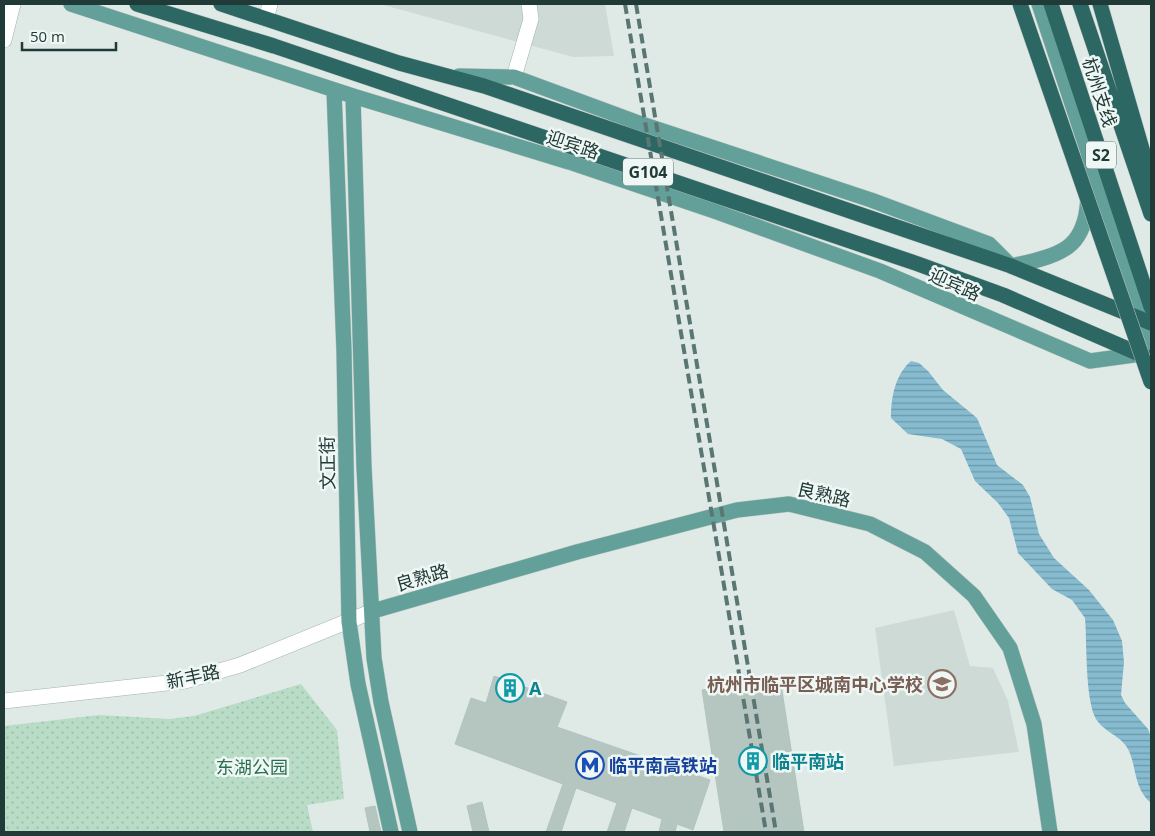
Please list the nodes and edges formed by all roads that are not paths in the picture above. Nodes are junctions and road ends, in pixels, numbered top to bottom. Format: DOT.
graph roads {
  1 [pos="13,4"];
  2 [pos="72,4"];
  3 [pos="138,4"];
  4 [pos="220,4"];
  5 [pos="529,4"];
  6 [pos="1020,4"];
  7 [pos="1039,4"];
  8 [pos="1051,4"];
  9 [pos="1080,4"];
  10 [pos="1092,4"];
  11 [pos="1100,4"];
  12 [pos="268,11"];
  13 [pos="4,40"];
  14 [pos="447,76"];
  15 [pos="514,77"];
  16 [pos="334,90"];
  17 [pos="352,96"];
  18 [pos="1088,149"];
  19 [pos="1151,180"];
  20 [pos="1151,187"];
  21 [pos="1151,214"];
  22 [pos="1011,266"];
  23 [pos="1149,317"];
  24 [pos="1148,352"];
  25 [pos="1151,382"];
  26 [pos="372,610"];
  27 [pos="349,622"];
  28 [pos="4,700"];
  29 [pos="391,832"];
  30 [pos="410,832"];
  31 [pos="1050,832"];
  1 -- 13 [label="street"];
  2 -- 16 [label="main road, 迎宾路"];
  3 -- 24 [label="highway, 迎宾路 / G104"];
  4 -- 12 [label="highway, 迎宾路 / G104"];
  5 -- 15 [label="street"];
  6 -- 25 [label="highway, bridge"];
  7 -- 18 [label="main road"];
  8 -- 23 [label="highway, 杭州支线 / S2"];
  9 -- 21 [label="highway, 杭州支线 / S2"];
  10 -- 20 [label="main road"];
  11 -- 19 [label="highway"];
  12 -- 14 [label="highway, 迎宾路 / G104"];
  14 -- 15 [label="main road, 迎宾路"];
  14 -- 22 [label="highway, 迎宾路 / G104"];
  15 -- 22 [label="main road, 迎宾路"];
  16 -- 17 [label="main road, 迎宾路"];
  16 -- 27 [label="main road, 文正街"];
  17 -- 24 [label="main road, 迎宾路"];
  17 -- 26 [label="main road, 文正街"];
  18 -- 22 [label="main road"];
  18 -- 23 [label="main road"];
  22 -- 23 [label="highway, 迎宾路 / G104"];
  23 -- 24 [label="main road"];
  26 -- 27 [label="street, 新丰路"];
  26 -- 30 [label="main road, 文正街"];
  26 -- 31 [label="main road, 良熟路"];
  27 -- 28 [label="street, 新丰路"];
  27 -- 29 [label="main road, 文正街"];
}
